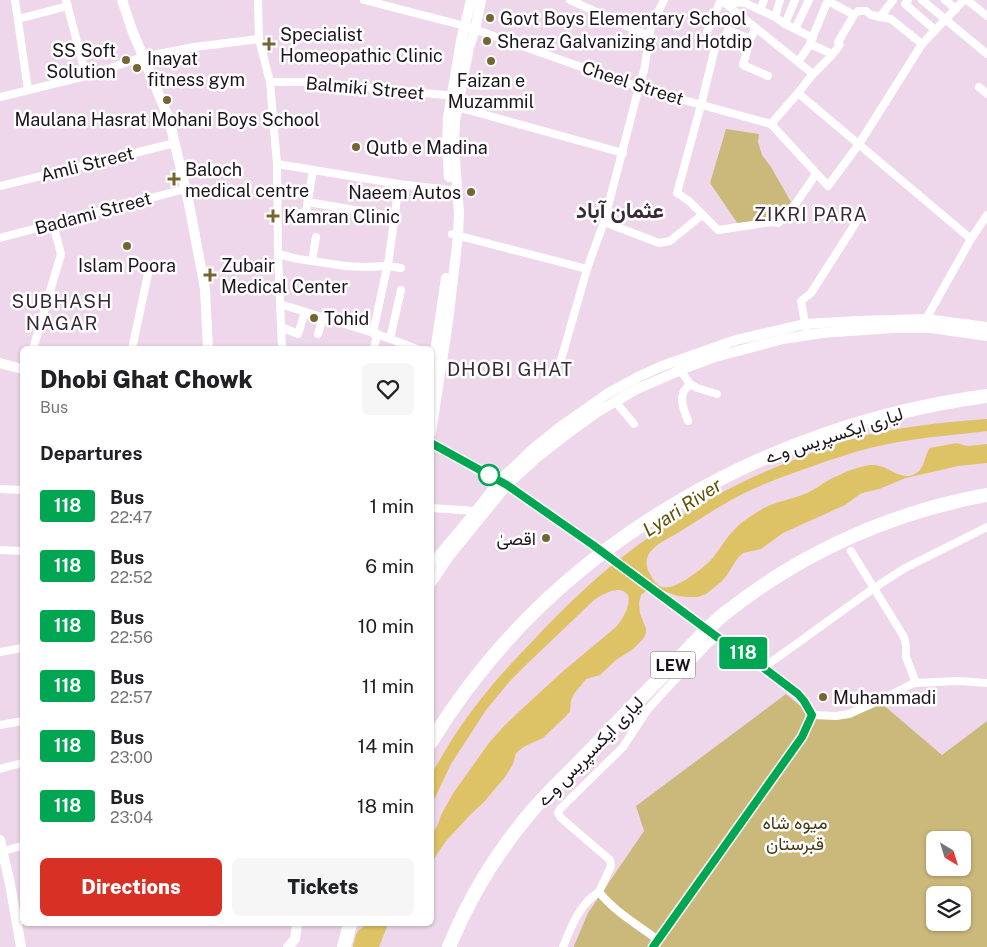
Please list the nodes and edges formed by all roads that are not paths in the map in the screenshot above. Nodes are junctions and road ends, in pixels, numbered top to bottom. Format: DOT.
graph roads {
  1 [pos="15,0"];
  2 [pos="122,0"];
  3 [pos="258,0"];
  4 [pos="364,0"];
  5 [pos="471,0"];
  6 [pos="481,0"];
  7 [pos="570,0"];
  8 [pos="664,0"];
  9 [pos="764,0"];
  10 [pos="780,0"];
  11 [pos="795,0"];
  12 [pos="809,0"];
  13 [pos="828,0"];
  14 [pos="847,0"];
  15 [pos="894,0"];
  16 [pos="907,0"];
  17 [pos="922,0"];
  18 [pos="945,0"];
  19 [pos="966,0"];
  20 [pos="723,1"];
  21 [pos="746,2"];
  22 [pos="67,3"];
  23 [pos="843,8"];
  24 [pos="956,9"];
  25 [pos="760,10"];
  26 [pos="854,14"];
  27 [pos="987,16"];
  28 [pos="774,17"];
  29 [pos="880,17"];
  30 [pos="18,19"];
  31 [pos="946,19"];
  32 [pos="785,24"];
  33 [pos="470,28"];
  34 [pos="756,28"];
  35 [pos="795,30"];
  36 [pos="935,30"];
  37 [pos="707,32"];
  38 [pos="649,36"];
  39 [pos="259,39"];
  40 [pos="750,40"];
  41 [pos="811,41"];
  42 [pos="922,44"];
  43 [pos="832,54"];
  44 [pos="987,54"];
  45 [pos="143,58"];
  46 [pos="799,63"];
  47 [pos="813,74"];
  48 [pos="86,76"];
  49 [pos="768,76"];
  50 [pos="270,82"];
  51 [pos="639,87"];
  52 [pos="979,88"];
  53 [pos="28,90"];
  54 [pos="798,93"];
  55 [pos="987,94"];
  56 [pos="0,97"];
  57 [pos="456,100"];
  58 [pos="701,105"];
  59 [pos="770,124"];
  60 [pos="175,143"];
  61 [pos="859,144"];
  62 [pos="623,153"];
  63 [pos="277,164"];
  64 [pos="313,170"];
  65 [pos="816,174"];
  66 [pos="399,184"];
  67 [pos="0,186"];
  68 [pos="185,188"];
  69 [pos="453,190"];
  70 [pos="308,202"];
  71 [pos="301,213"];
  72 [pos="702,214"];
  73 [pos="987,215"];
  74 [pos="395,217"];
  75 [pos="857,221"];
  76 [pos="604,222"];
  77 [pos="53,224"];
  78 [pos="455,235"];
  79 [pos="316,237"];
  80 [pos="0,238"];
  81 [pos="971,240"];
  82 [pos="278,254"];
  83 [pos="312,261"];
  84 [pos="388,266"];
  85 [pos="401,268"];
  86 [pos="587,269"];
  87 [pos="148,274"];
  88 [pos="401,290"];
  89 [pos="280,304"];
  90 [pos="305,312"];
  91 [pos="323,318"];
  92 [pos="926,323"];
  93 [pos="805,324"];
  94 [pos="281,327"];
  95 [pos="987,327"];
  96 [pos="375,333"];
  97 [pos="318,334"];
  98 [pos="807,335"];
  99 [pos="987,336"];
  100 [pos="390,339"];
  101 [pos="34,346"];
  102 [pos="133,346"];
  103 [pos="208,346"];
  104 [pos="282,346"];
  105 [pos="374,346"];
  106 [pos="409,346"];
  107 [pos="434,348"];
  108 [pos="560,360"];
  109 [pos="0,363"];
  110 [pos="678,366"];
  111 [pos="20,368"];
  112 [pos="690,384"];
  113 [pos="717,394"];
  114 [pos="987,396"];
  115 [pos="615,401"];
  116 [pos="434,413"];
  117 [pos="688,421"];
  118 [pos="634,424"];
  119 [pos="434,448"];
  120 [pos="503,483"];
  121 [pos="0,489"];
  122 [pos="20,490"];
  123 [pos="987,495"];
  124 [pos="434,508"];
  125 [pos="476,511"];
  126 [pos="987,527"];
  127 [pos="0,550"];
  128 [pos="20,551"];
  129 [pos="851,552"];
  130 [pos="434,561"];
  131 [pos="434,579"];
  132 [pos="874,588"];
  133 [pos="717,637"];
  134 [pos="20,648"];
  135 [pos="0,652"];
  136 [pos="764,668"];
  137 [pos="916,683"];
  138 [pos="987,683"];
  139 [pos="812,715"];
  140 [pos="20,721"];
  141 [pos="0,725"];
  142 [pos="434,738"];
  143 [pos="20,764"];
  144 [pos="0,769"];
  145 [pos="0,840"];
  146 [pos="20,846"];
  147 [pos="3,850"];
  148 [pos="599,892"];
  149 [pos="296,926"];
  150 [pos="349,926"];
  151 [pos="292,943"];
  152 [pos="656,944"];
  153 [pos="21,947"];
  154 [pos="344,947"];
  155 [pos="449,947"];
  156 [pos="563,947"];
  1 -- 30 [label="street"];
  2 -- 45 [label="main road"];
  3 -- 39 [label="street"];
  4 -- 33 [label="street, Cheel Street"];
  5 -- 33 [label="main road"];
  6 -- 33 [label="main road"];
  7 -- 38 [label="street"];
  8 -- 38 [label="street"];
  9 -- 25 [label="street"];
  10 -- 28 [label="street"];
  11 -- 32 [label="street"];
  12 -- 35 [label="street"];
  13 -- 23 [label="street"];
  13 -- 41 [label="street"];
  14 -- 23 [label="street"];
  15 -- 29 [label="street"];
  16 -- 36 [label="street"];
  17 -- 31 [label="street"];
  18 -- 24 [label="street"];
  19 -- 24 [label="street"];
  19 -- 27 [label="street"];
  20 -- 21 [label="street"];
  20 -- 34 [label="street"];
  20 -- 37 [label="street"];
  21 -- 25 [label="street"];
  22 -- 30 [label="street"];
  22 -- 48 [label="street"];
  23 -- 26 [label="street"];
  24 -- 31 [label="street"];
  25 -- 28 [label="street"];
  26 -- 29 [label="street"];
  26 -- 43 [label="street"];
  28 -- 32 [label="street"];
  29 -- 42 [label="street"];
  30 -- 53 [label="street"];
  31 -- 36 [label="street"];
  31 -- 44 [label="street"];
  32 -- 35 [label="street"];
  33 -- 51 [label="street, Cheel Street"];
  33 -- 57 [label="main road"];
  34 -- 40 [label="street"];
  34 -- 46 [label="street"];
  35 -- 41 [label="street"];
  36 -- 42 [label="street"];
  38 -- 51 [label="street"];
  39 -- 45 [label="street"];
  39 -- 50 [label="street"];
  40 -- 49 [label="street"];
  40 -- 58 [label="street"];
  41 -- 43 [label="street"];
  41 -- 46 [label="street"];
  42 -- 61 [label="street"];
  43 -- 47 [label="street"];
  45 -- 48 [label="street"];
  45 -- 60 [label="main road"];
  46 -- 47 [label="street"];
  47 -- 54 [label="street"];
  48 -- 53 [label="street"];
  50 -- 57 [label="street, Balmiki Street"];
  50 -- 63 [label="street"];
  51 -- 58 [label="street, Cheel Street"];
  51 -- 62 [label="street"];
  52 -- 55 [label="street"];
  53 -- 56 [label="street"];
  54 -- 59 [label="street"];
  54 -- 61 [label="street"];
  57 -- 62 [label="street, Balmiki Street"];
  57 -- 69 [label="main road"];
  58 -- 59 [label="street, Cheel Street"];
  58 -- 72 [label="street"];
  59 -- 65 [label="street"];
  60 -- 67 [label="street, Amli Street"];
  60 -- 68 [label="main road"];
  61 -- 65 [label="street"];
  61 -- 81 [label="street"];
  62 -- 76 [label="street"];
  63 -- 64 [label="street"];
  63 -- 82 [label="street"];
  64 -- 66 [label="street"];
  64 -- 70 [label="street"];
  65 -- 72 [label="street"];
  66 -- 69 [label="street"];
  66 -- 74 [label="street"];
  68 -- 77 [label="street, Badami Street"];
  68 -- 103 [label="main road"];
  69 -- 78 [label="main road"];
  70 -- 71 [label="street"];
  70 -- 74 [label="street"];
  72 -- 76 [label="street"];
  73 -- 81 [label="street"];
  74 -- 84 [label="street"];
  75 -- 93 [label="street"];
  76 -- 86 [label="street"];
  77 -- 80 [label="street, Badami Street"];
  77 -- 101 [label="street"];
  78 -- 86 [label="street"];
  78 -- 107 [label="main road"];
  78 -- 116 [label="main road"];
  79 -- 83 [label="street"];
  81 -- 92 [label="street"];
  82 -- 83 [label="street"];
  82 -- 89 [label="street"];
  83 -- 84 [label="street"];
  84 -- 85 [label="street"];
  84 -- 96 [label="street"];
  86 -- 108 [label="street"];
  87 -- 102 [label="street"];
  88 -- 100 [label="street"];
  89 -- 90 [label="street"];
  89 -- 94 [label="street"];
  90 -- 91 [label="street"];
  90 -- 94 [label="street"];
  91 -- 96 [label="street"];
  91 -- 97 [label="street"];
  92 -- 93 [label="main road"];
  92 -- 95 [label="main road"];
  92 -- 98 [label="main road"];
  92 -- 99 [label="main road"];
  93 -- 98 [label="street"];
  93 -- 110 [label="main road"];
  94 -- 104 [label="street"];
  96 -- 100 [label="street"];
  96 -- 105 [label="street"];
  98 -- 110 [label="main road"];
  100 -- 106 [label="street"];
  109 -- 111 [label="main road"];
  110 -- 112 [label="street"];
  110 -- 115 [label="main road"];
  110 -- 120 [label="main road"];
  112 -- 113 [label="street"];
  112 -- 117 [label="street"];
  114 -- 142 [label="highway, لیاری ایکسپریس وے"];
  115 -- 118 [label="street"];
  115 -- 120 [label="main road"];
  119 -- 120 [label="main road"];
  120 -- 125 [label="main road"];
  120 -- 131 [label="main road"];
  120 -- 133 [label="main road"];
  121 -- 122 [label="street"];
  123 -- 155 [label="highway, لیاری ایکسپریس وے / LEW"];
  124 -- 125 [label="street"];
  125 -- 130 [label="main road"];
  126 -- 132 [label="street"];
  127 -- 128 [label="street"];
  129 -- 132 [label="street"];
  132 -- 136 [label="street"];
  132 -- 137 [label="street"];
  133 -- 136 [label="main road"];
  133 -- 148 [label="street"];
  134 -- 135 [label="street"];
  136 -- 139 [label="main road"];
  137 -- 138 [label="street"];
  137 -- 139 [label="street"];
  139 -- 152 [label="main road"];
  140 -- 141 [label="street"];
  143 -- 144 [label="street"];
  145 -- 147 [label="main road"];
  146 -- 147 [label="street"];
  147 -- 153 [label="main road"];
  148 -- 152 [label="street"];
  148 -- 156 [label="street"];
  149 -- 151 [label="main road"];
  150 -- 154 [label="highway"];
}
